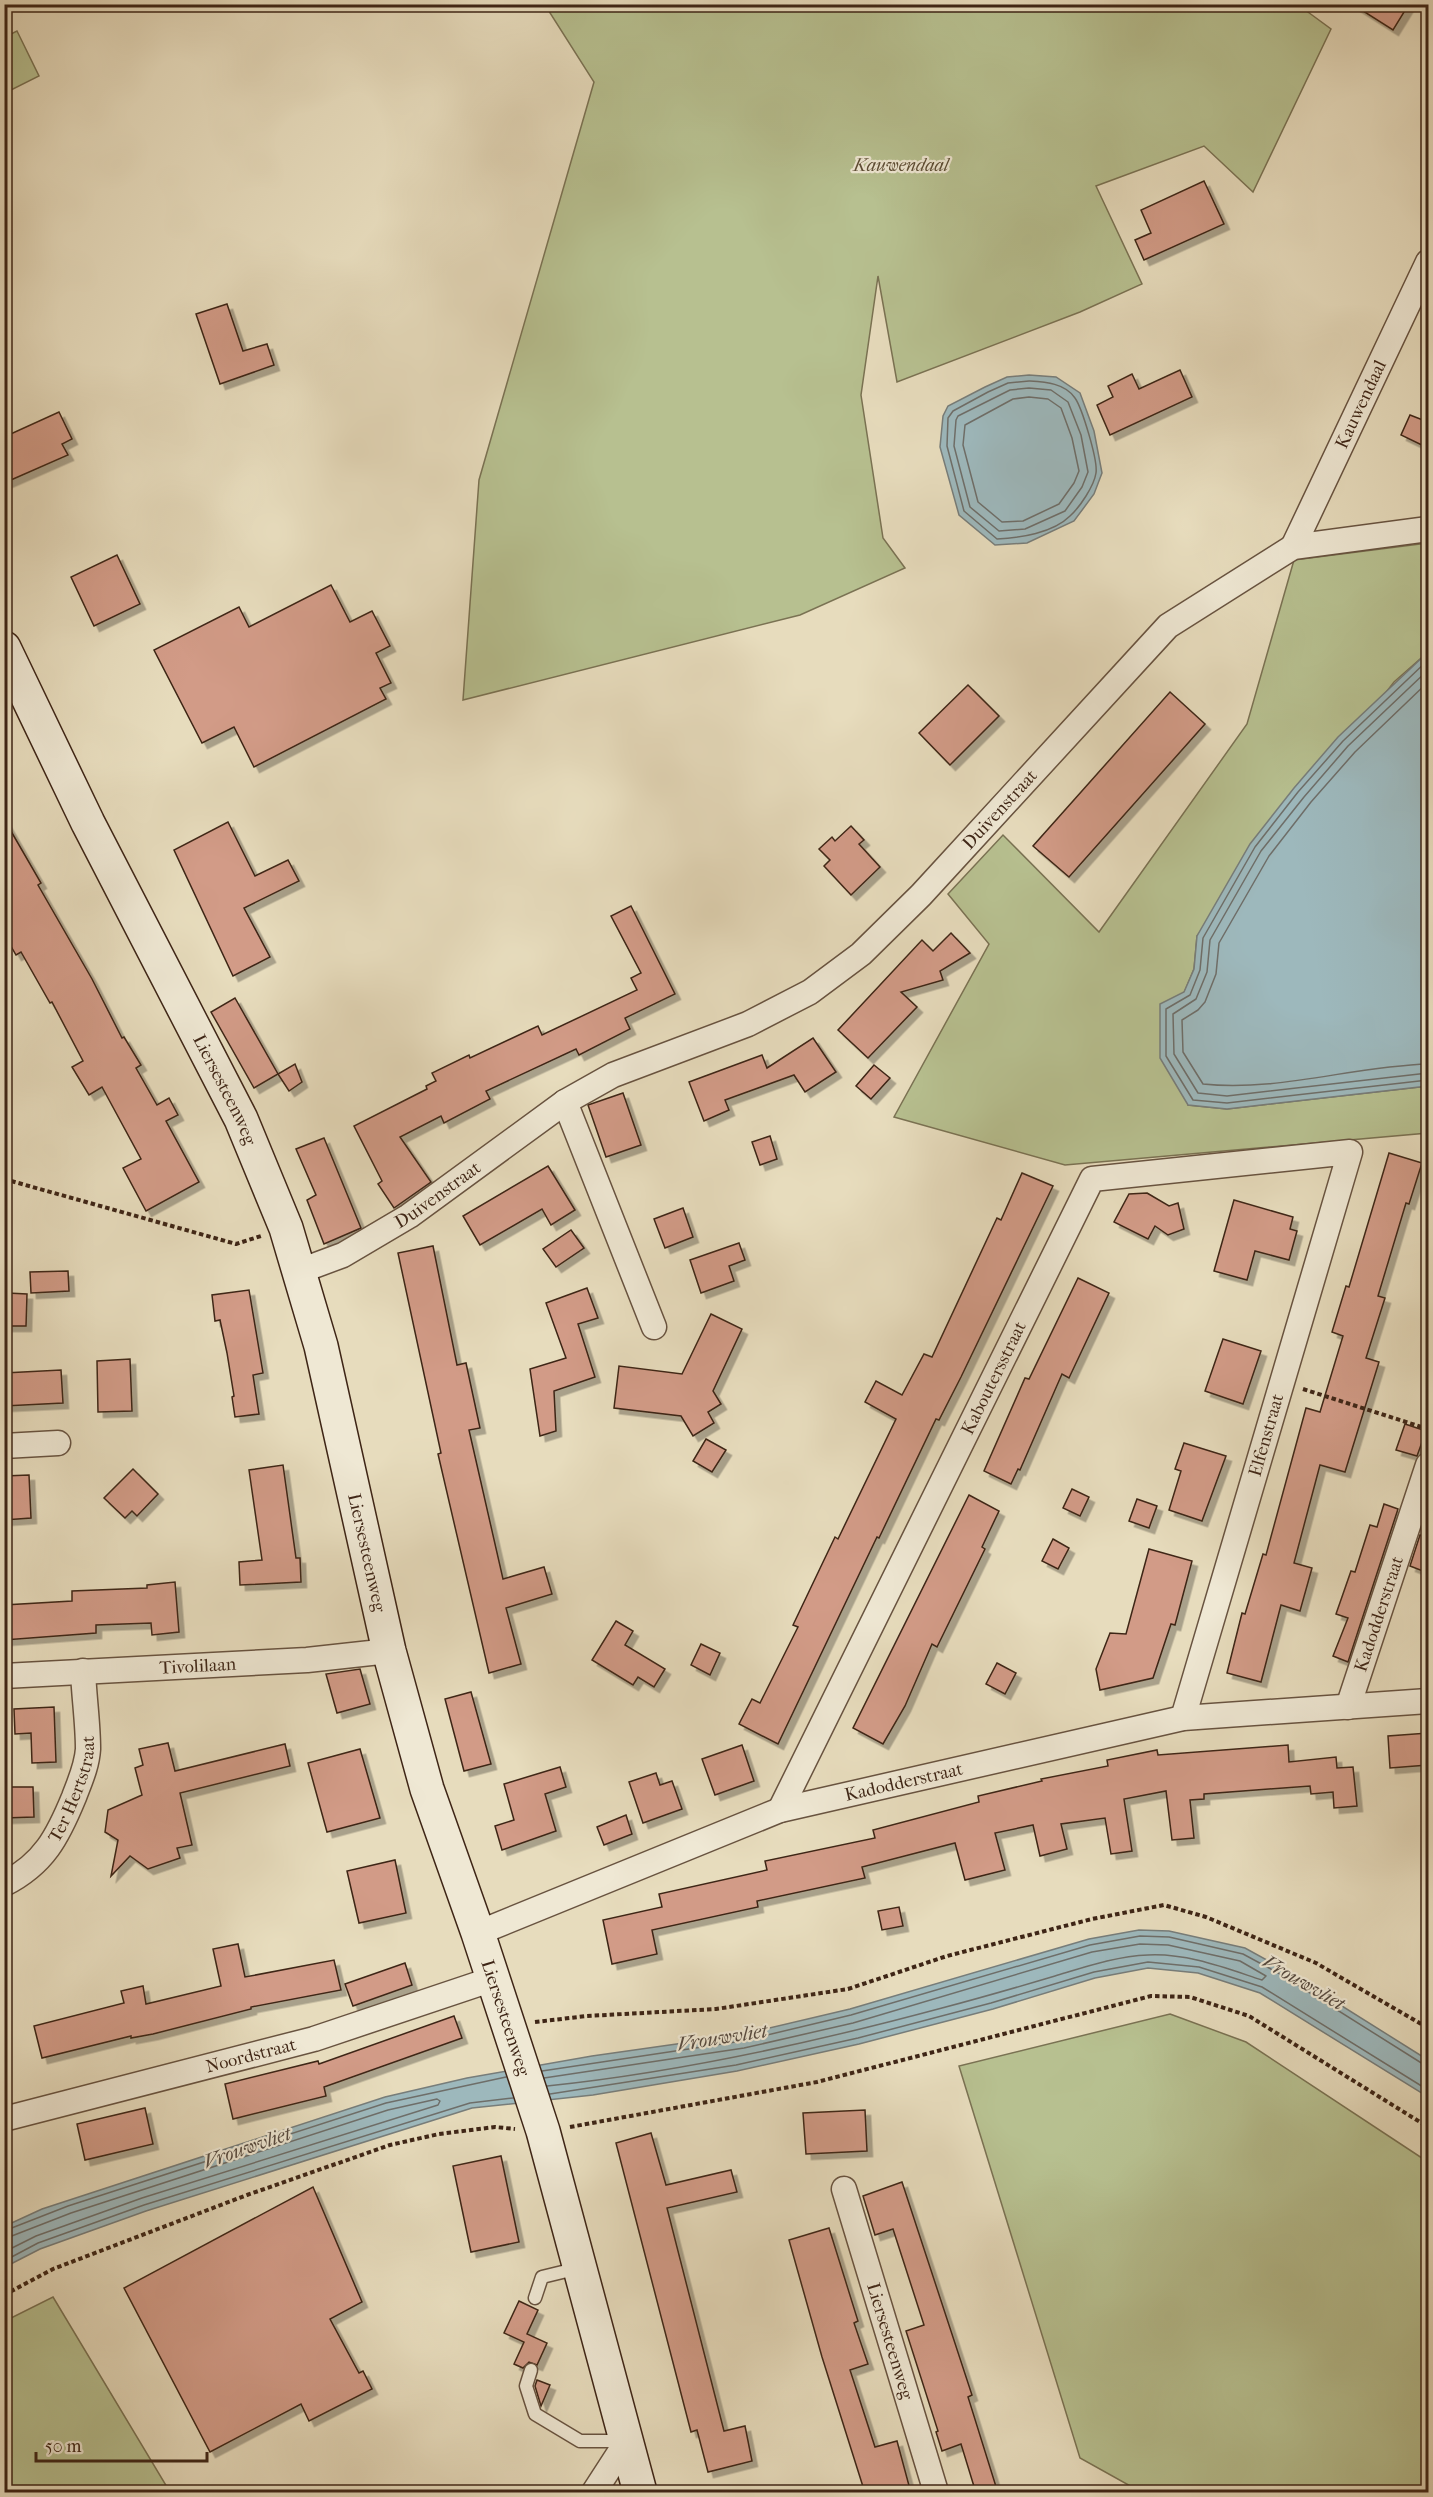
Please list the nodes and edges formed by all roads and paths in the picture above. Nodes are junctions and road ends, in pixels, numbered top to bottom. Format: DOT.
graph roads {
  1 [pos="1428,262"];
  2 [pos="1428,529"];
  3 [pos="1293,547"];
  4 [pos="4,648"];
  5 [pos="565,1102"];
  6 [pos="1350,1152"];
  7 [pos="4,1179"];
  8 [pos="286,1228"];
  9 [pos="300,1271"];
  10 [pos="654,1328"];
  11 [pos="1282,1382"];
  12 [pos="1428,1429"];
  13 [pos="58,1443"];
  14 [pos="4,1446"];
  15 [pos="1428,1465"];
  16 [pos="1419,1524"];
  17 [pos="389,1651"];
  18 [pos="83,1671"];
  19 [pos="4,1676"];
  20 [pos="1428,1701"];
  21 [pos="1348,1707"];
  22 [pos="1183,1718"];
  23 [pos="780,1810"];
  24 [pos="4,1884"];
  25 [pos="478,1933"];
  26 [pos="493,1979"];
  27 [pos="1428,2028"];
  28 [pos="511,2036"];
  29 [pos="4,2119"];
  30 [pos="541,2124"];
  31 [pos="1428,2127"];
  32 [pos="843,2189"];
  33 [pos="580,2267"];
  34 [pos="4,2295"];
  35 [pos="535,2298"];
  36 [pos="531,2370"];
  37 [pos="627,2441"];
  38 [pos="594,2493"];
  39 [pos="640,2493"];
  40 [pos="936,2493"];
  1 -- 3 [label="street, Kauwendaal"];
  2 -- 3 [label="street, Duivenstraat"];
  3 -- 5 [label="street, Duivenstraat"];
  4 -- 8 [label="main road, Liersesteenweg"];
  5 -- 9 [label="street, Duivenstraat"];
  5 -- 10 [label="street"];
  6 -- 11 [label="street, Elfenstraat"];
  6 -- 23 [label="street, Kaboutersstraat"];
  7 -- 8 [label="path"];
  8 -- 9 [label="main road, Liersesteenweg"];
  9 -- 17 [label="main road, Liersesteenweg"];
  11 -- 12 [label="path"];
  11 -- 22 [label="street, Elfenstraat"];
  13 -- 14 [label="street"];
  15 -- 16 [label="street, Kadodderstraat"];
  16 -- 21 [label="street, Kadodderstraat"];
  17 -- 18 [label="street, Tivolilaan"];
  17 -- 25 [label="main road, Liersesteenweg"];
  18 -- 19 [label="street, Tivolilaan"];
  18 -- 24 [label="street, Ter Hertstraat"];
  20 -- 21 [label="street, Kadodderstraat"];
  21 -- 22 [label="street, Kadodderstraat"];
  22 -- 23 [label="street, Kadodderstraat"];
  23 -- 25 [label="street, Kadodderstraat"];
  25 -- 26 [label="main road, Liersesteenweg"];
  26 -- 28 [label="main road, Liersesteenweg"];
  26 -- 29 [label="street, Noordstraat"];
  27 -- 28 [label="path"];
  28 -- 30 [label="main road, Liersesteenweg"];
  30 -- 31 [label="path"];
  30 -- 33 [label="main road, Liersesteenweg"];
  30 -- 34 [label="path"];
  32 -- 40 [label="street, Liersesteenweg"];
  33 -- 35 [label="lane"];
  33 -- 37 [label="main road, Liersesteenweg"];
  36 -- 37 [label="lane"];
  37 -- 38 [label="street"];
  37 -- 39 [label="main road, Liersesteenweg"];
}
